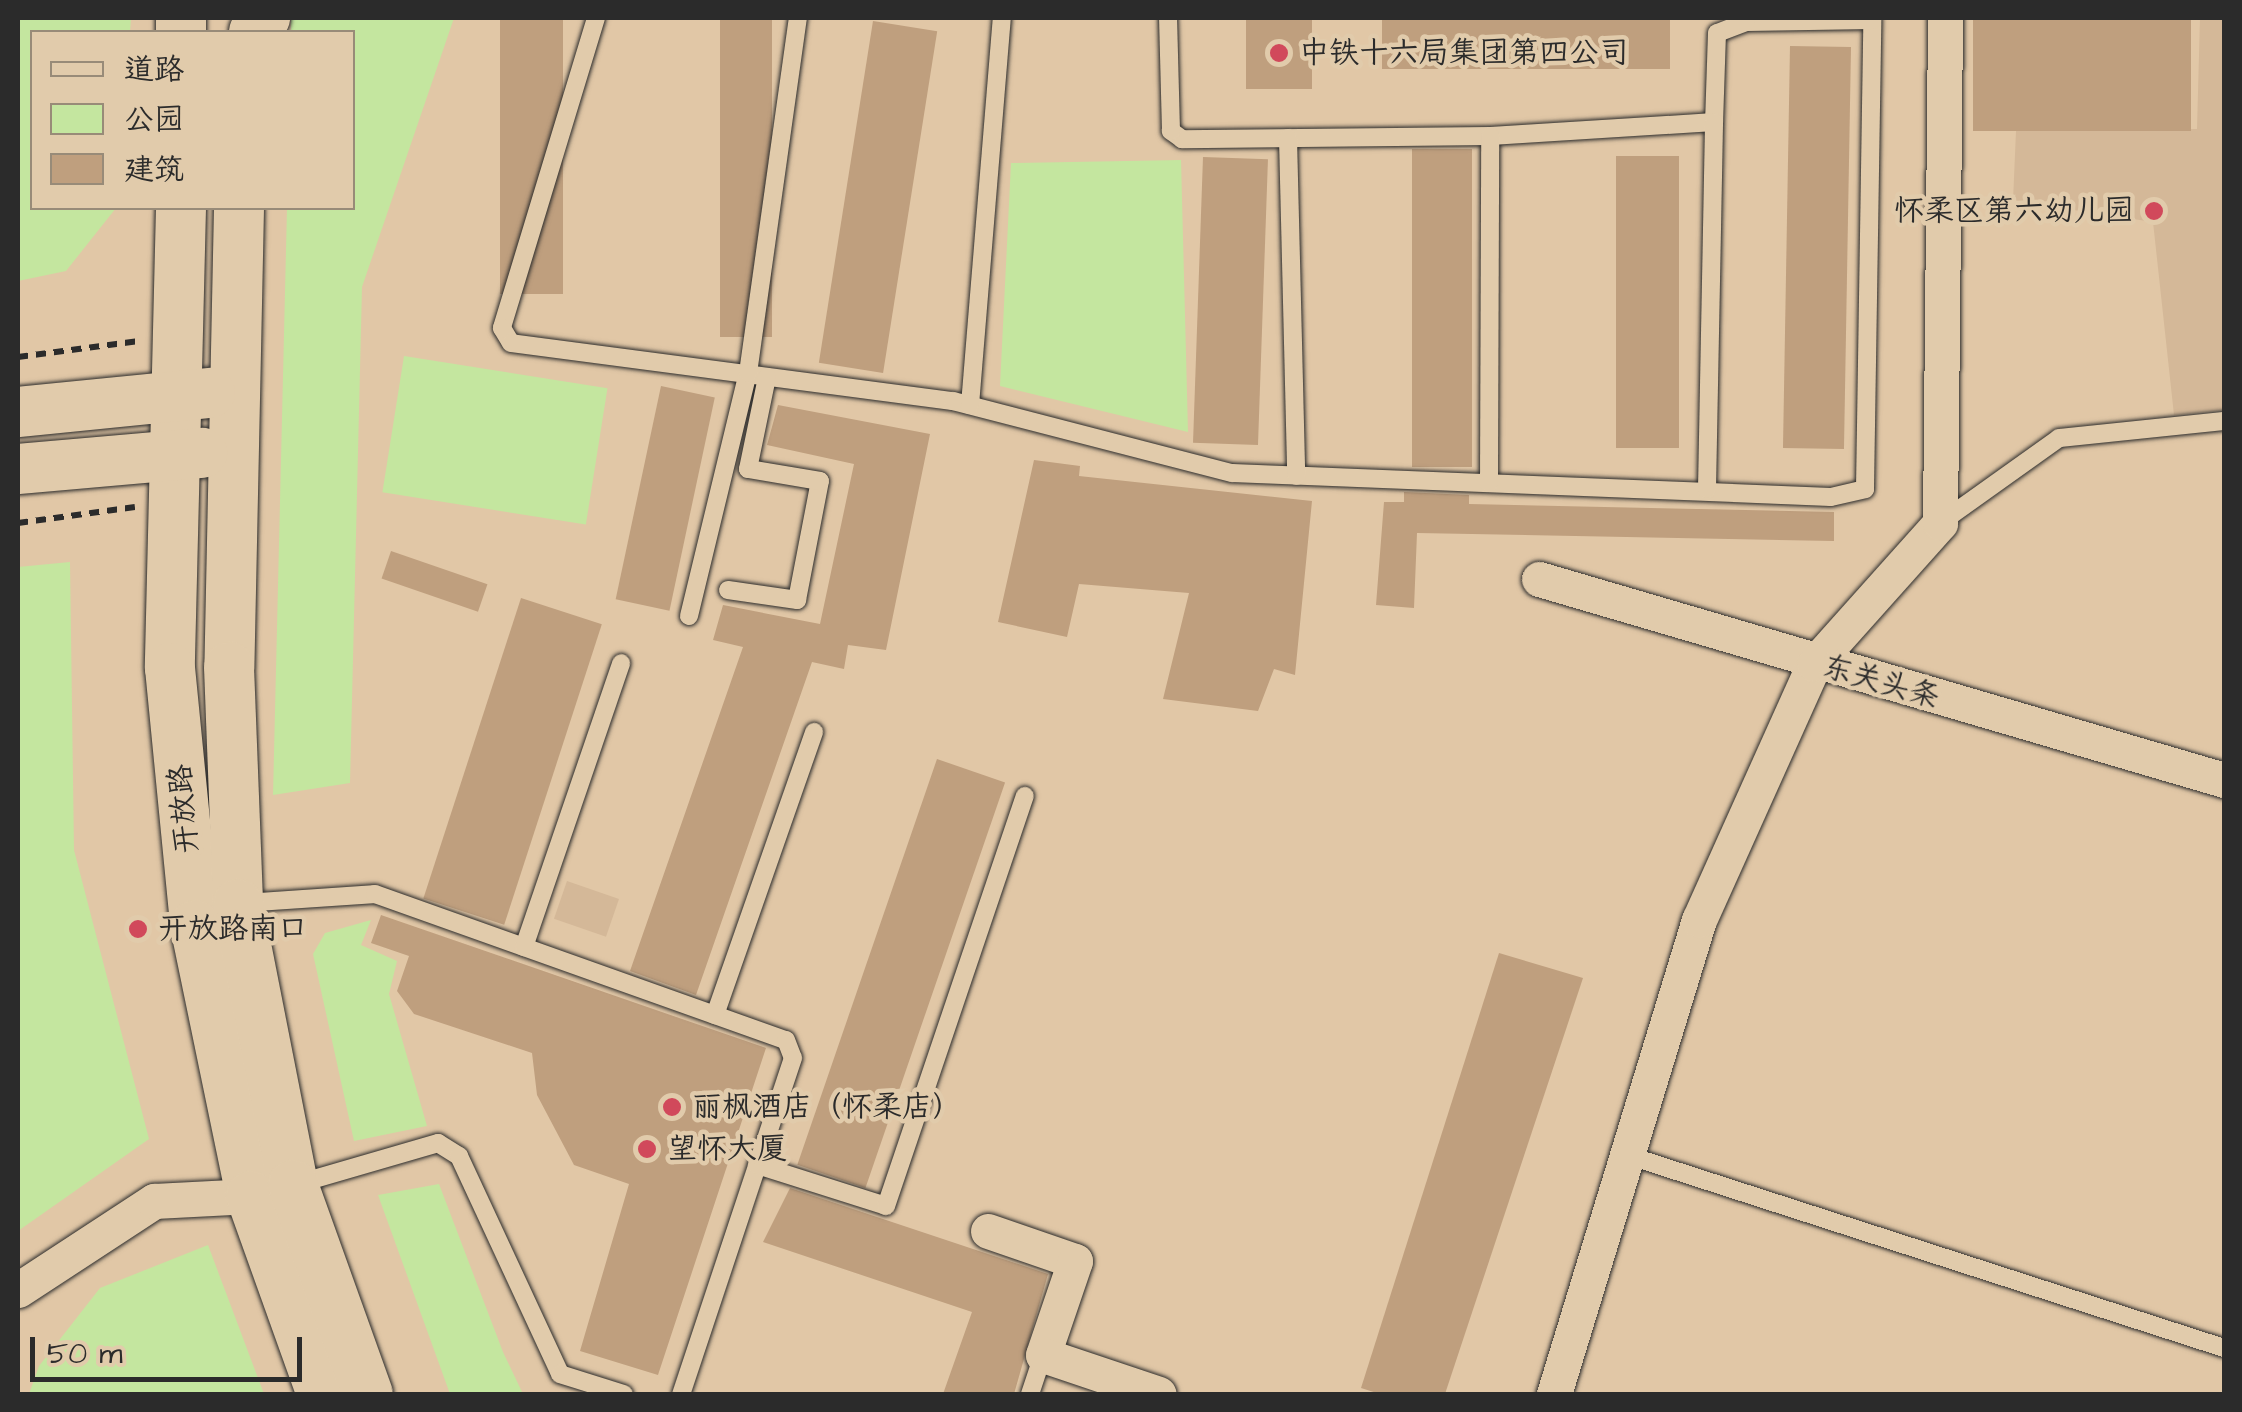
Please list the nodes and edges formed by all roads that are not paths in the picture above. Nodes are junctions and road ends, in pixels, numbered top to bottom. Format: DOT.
graph roads {
  1 [pos="596,18"];
  2 [pos="798,18"];
  3 [pos="1002,18"];
  4 [pos="1168,18"];
  5 [pos="1945,18"];
  6 [pos="1714,122"];
  7 [pos="1490,136"];
  8 [pos="1288,138"];
  9 [pos="181,210"];
  10 [pos="239,210"];
  11 [pos="757,375"];
  12 [pos="181,392"];
  13 [pos="240,393"];
  14 [pos="970,406"];
  15 [pos="18,412"];
  16 [pos="2224,421"];
  17 [pos="170,453"];
  18 [pos="238,453"];
  19 [pos="18,469"];
  20 [pos="1296,476"];
  21 [pos="1488,483"];
  22 [pos="1707,490"];
  23 [pos="1940,523"];
  24 [pos="1539,579"];
  25 [pos="728,590"];
  26 [pos="689,616"];
  27 [pos="621,662"];
  28 [pos="1814,664"];
  29 [pos="814,732"];
  30 [pos="2224,780"];
  31 [pos="1025,796"];
  32 [pos="238,904"];
  33 [pos="524,947"];
  34 [pos="716,1015"];
  35 [pos="1630,1156"];
  36 [pos="758,1165"];
  37 [pos="272,1191"];
  38 [pos="988,1231"];
  39 [pos="18,1290"];
  40 [pos="2224,1348"];
  41 [pos="1042,1356"];
  42 [pos="1564,1392"];
  43 [pos="322,1394"];
  44 [pos="368,1394"];
  45 [pos="624,1394"];
  46 [pos="682,1394"];
  47 [pos="1030,1394"];
  48 [pos="1159,1394"];
  1 -- 11 [label="lane"];
  2 -- 11 [label="lane"];
  3 -- 14 [label="lane"];
  4 -- 8 [label="lane"];
  5 -- 23 [label="street"];
  6 -- 7 [label="lane"];
  6 -- 22 [label="lane"];
  6 -- 22 [label="lane"];
  7 -- 8 [label="lane"];
  7 -- 21 [label="lane"];
  8 -- 20 [label="lane"];
  9 -- 12 [label="main road, 开放路"];
  10 -- 13 [label="main road, 开放路"];
  11 -- 14 [label="lane"];
  11 -- 25 [label="lane"];
  11 -- 26 [label="lane"];
  12 -- 13 [label="main road"];
  12 -- 15 [label="main road"];
  12 -- 17 [label="main road, 开放路"];
  13 -- 18 [label="main road, 开放路"];
  14 -- 20 [label="lane"];
  16 -- 23 [label="lane"];
  17 -- 18 [label="main road"];
  17 -- 19 [label="main road"];
  17 -- 37 [label="main road, 开放路"];
  18 -- 32 [label="main road, 开放路"];
  20 -- 21 [label="lane"];
  21 -- 22 [label="lane"];
  23 -- 28 [label="street"];
  24 -- 28 [label="street, 东关头条"];
  27 -- 33 [label="lane"];
  28 -- 30 [label="street, 东关头条"];
  28 -- 35 [label="street"];
  29 -- 34 [label="lane"];
  31 -- 36 [label="lane"];
  32 -- 33 [label="lane"];
  32 -- 37 [label="main road, 开放路"];
  33 -- 34 [label="lane"];
  34 -- 36 [label="lane"];
  35 -- 40 [label="lane"];
  35 -- 42 [label="street"];
  36 -- 46 [label="lane"];
  37 -- 39 [label="street"];
  37 -- 43 [label="main road, 开放路"];
  37 -- 44 [label="main road, 开放路"];
  37 -- 45 [label="lane"];
  38 -- 41 [label="street"];
  41 -- 47 [label="lane"];
  41 -- 48 [label="street"];
}
